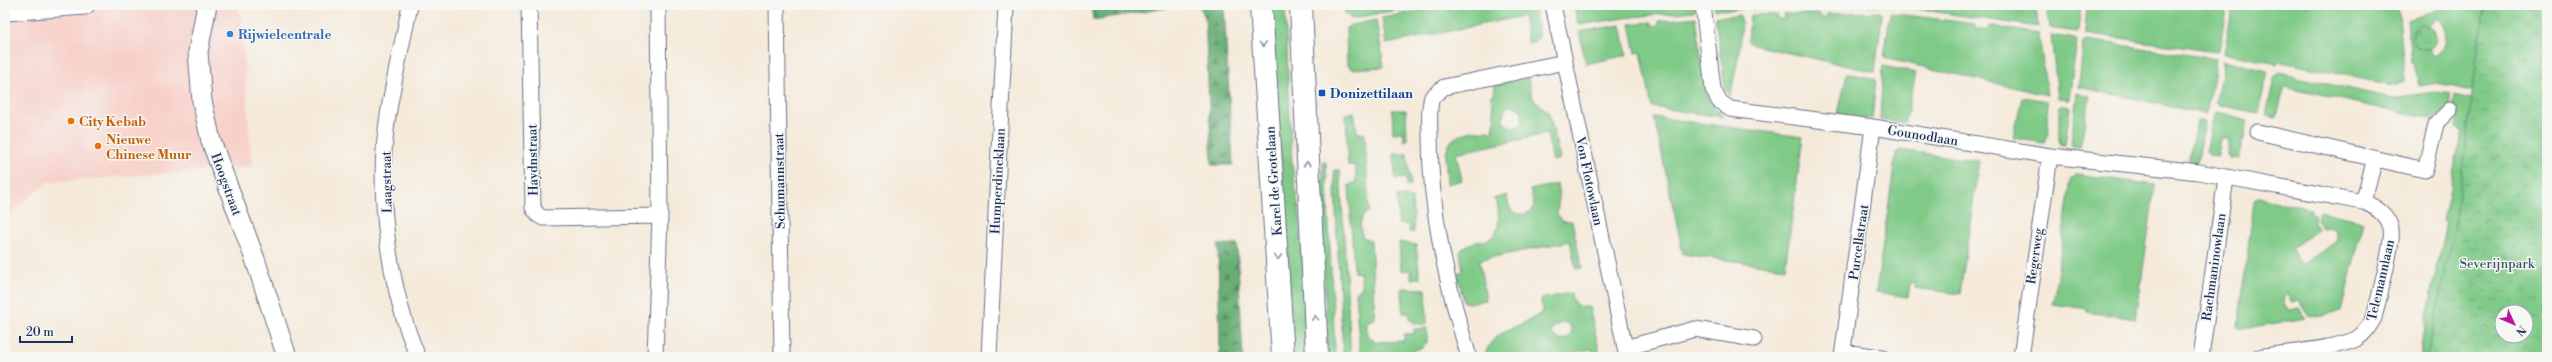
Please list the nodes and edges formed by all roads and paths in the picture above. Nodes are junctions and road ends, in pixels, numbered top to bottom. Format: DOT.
graph roads {
  1 [pos="86,5"];
  2 [pos="207,5"];
  3 [pos="410,5"];
  4 [pos="529,5"];
  5 [pos="658,5"];
  6 [pos="777,5"];
  7 [pos="1006,5"];
  8 [pos="1261,5"];
  9 [pos="1301,5"];
  10 [pos="1553,5"];
  11 [pos="1703,5"];
  12 [pos="5,11"];
  13 [pos="1565,62"];
  14 [pos="2450,110"];
  15 [pos="1873,127"];
  16 [pos="2258,132"];
  17 [pos="2050,156"];
  18 [pos="2375,159"];
  19 [pos="2226,178"];
  20 [pos="2363,202"];
  21 [pos="660,216"];
  22 [pos="1754,340"];
  23 [pos="1626,352"];
  24 [pos="1842,354"];
  25 [pos="655,356"];
  26 [pos="287,357"];
  27 [pos="418,357"];
  28 [pos="782,357"];
  29 [pos="989,357"];
  30 [pos="1283,357"];
  31 [pos="1317,357"];
  32 [pos="1469,357"];
  33 [pos="1881,357"];
  34 [pos="2021,357"];
  35 [pos="2201,357"];
  36 [pos="2259,357"];
  1 -- 12 [label="street"];
  2 -- 26 [label="street, Hoogstraat"];
  3 -- 27 [label="street, Laagstraat"];
  4 -- 21 [label="street, Haydnstraat"];
  5 -- 21 [label="street"];
  6 -- 28 [label="street, Schumannstraat"];
  7 -- 29 [label="street, Humperdincklaan"];
  8 -- 30 [label="main road, Karel de Grotelaan, one-way"];
  31 -- 9 [label="main road, one-way"];
  10 -- 13 [label="street, Von Flotowlaan"];
  11 -- 15 [label="street, Gounodlaan"];
  13 -- 23 [label="street, Von Flotowlaan"];
  13 -- 32 [label="street"];
  14 -- 18 [label="street"];
  15 -- 17 [label="street, Gounodlaan"];
  15 -- 24 [label="street, Purcellstraat"];
  16 -- 18 [label="street"];
  17 -- 19 [label="street, Gounodlaan"];
  17 -- 34 [label="street, Regerweg"];
  18 -- 20 [label="street"];
  19 -- 20 [label="street, Telemannlaan"];
  19 -- 35 [label="street, Rachmaninowlaan"];
  20 -- 36 [label="street, Telemannlaan"];
  21 -- 25 [label="street"];
  22 -- 23 [label="street"];
  24 -- 33 [label="street"];
}
